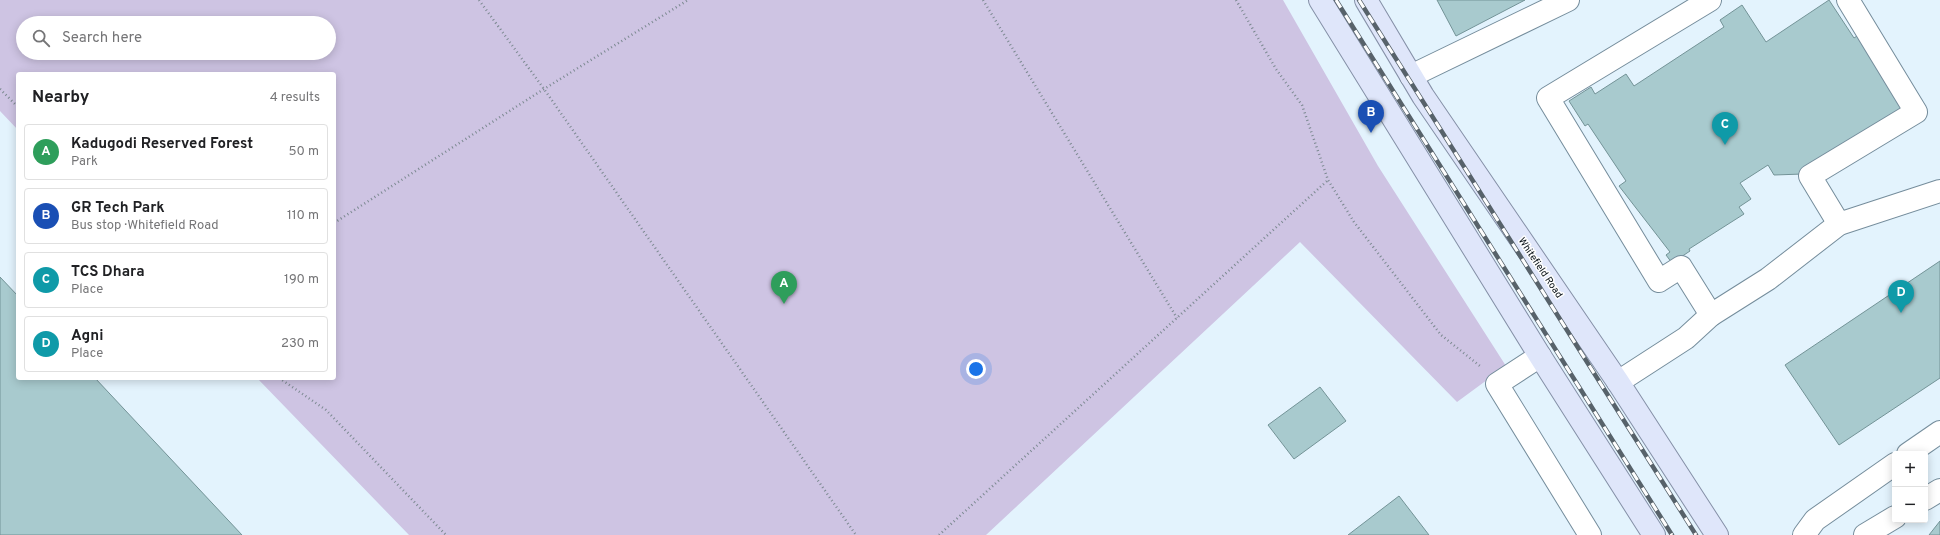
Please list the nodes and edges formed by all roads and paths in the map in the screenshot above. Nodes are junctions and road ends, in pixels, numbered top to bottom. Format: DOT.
graph roads {
  1 [pos="479,0"];
  2 [pos="688,0"];
  3 [pos="983,0"];
  4 [pos="1236,0"];
  5 [pos="1320,0"];
  6 [pos="1366,0"];
  7 [pos="1568,0"];
  8 [pos="1710,0"];
  9 [pos="1848,0"];
  10 [pos="1411,76"];
  11 [pos="0,89"];
  12 [pos="544,89"];
  13 [pos="16,105"];
  14 [pos="1328,180"];
  15 [pos="1940,191"];
  16 [pos="336,222"];
  17 [pos="1839,224"];
  18 [pos="1710,315"];
  19 [pos="1177,318"];
  20 [pos="1540,356"];
  21 [pos="283,380"];
  22 [pos="1618,382"];
  23 [pos="1497,384"];
  24 [pos="1940,432"];
  25 [pos="1912,451"];
  26 [pos="1892,466"];
  27 [pos="1940,490"];
  28 [pos="1928,497"];
  29 [pos="1892,519"];
  30 [pos="446,535"];
  31 [pos="856,535"];
  32 [pos="939,535"];
  33 [pos="1590,535"];
  34 [pos="1654,535"];
  35 [pos="1717,535"];
  36 [pos="1804,535"];
  37 [pos="1865,535"];
  1 -- 12 [label="path"];
  2 -- 12 [label="path"];
  3 -- 19 [label="path"];
  4 -- 14 [label="path"];
  5 -- 20 [label="main road"];
  6 -- 10 [label="main road, Whitefield Road"];
  7 -- 10 [label="street"];
  8 -- 18 [label="street"];
  9 -- 17 [label="street"];
  10 -- 22 [label="main road, Whitefield Road"];
  11 -- 13 [label="path"];
  12 -- 16 [label="path"];
  12 -- 31 [label="path"];
  14 -- 19 [label="path"];
  14 -- 23 [label="path"];
  15 -- 17 [label="street"];
  17 -- 18 [label="street"];
  18 -- 22 [label="street"];
  19 -- 32 [label="path"];
  20 -- 23 [label="street"];
  20 -- 34 [label="main road"];
  21 -- 30 [label="path"];
  22 -- 35 [label="main road, Whitefield Road"];
  23 -- 33 [label="street"];
  24 -- 25 [label="street"];
  26 -- 36 [label="street"];
  27 -- 28 [label="street"];
  29 -- 37 [label="street"];
}
